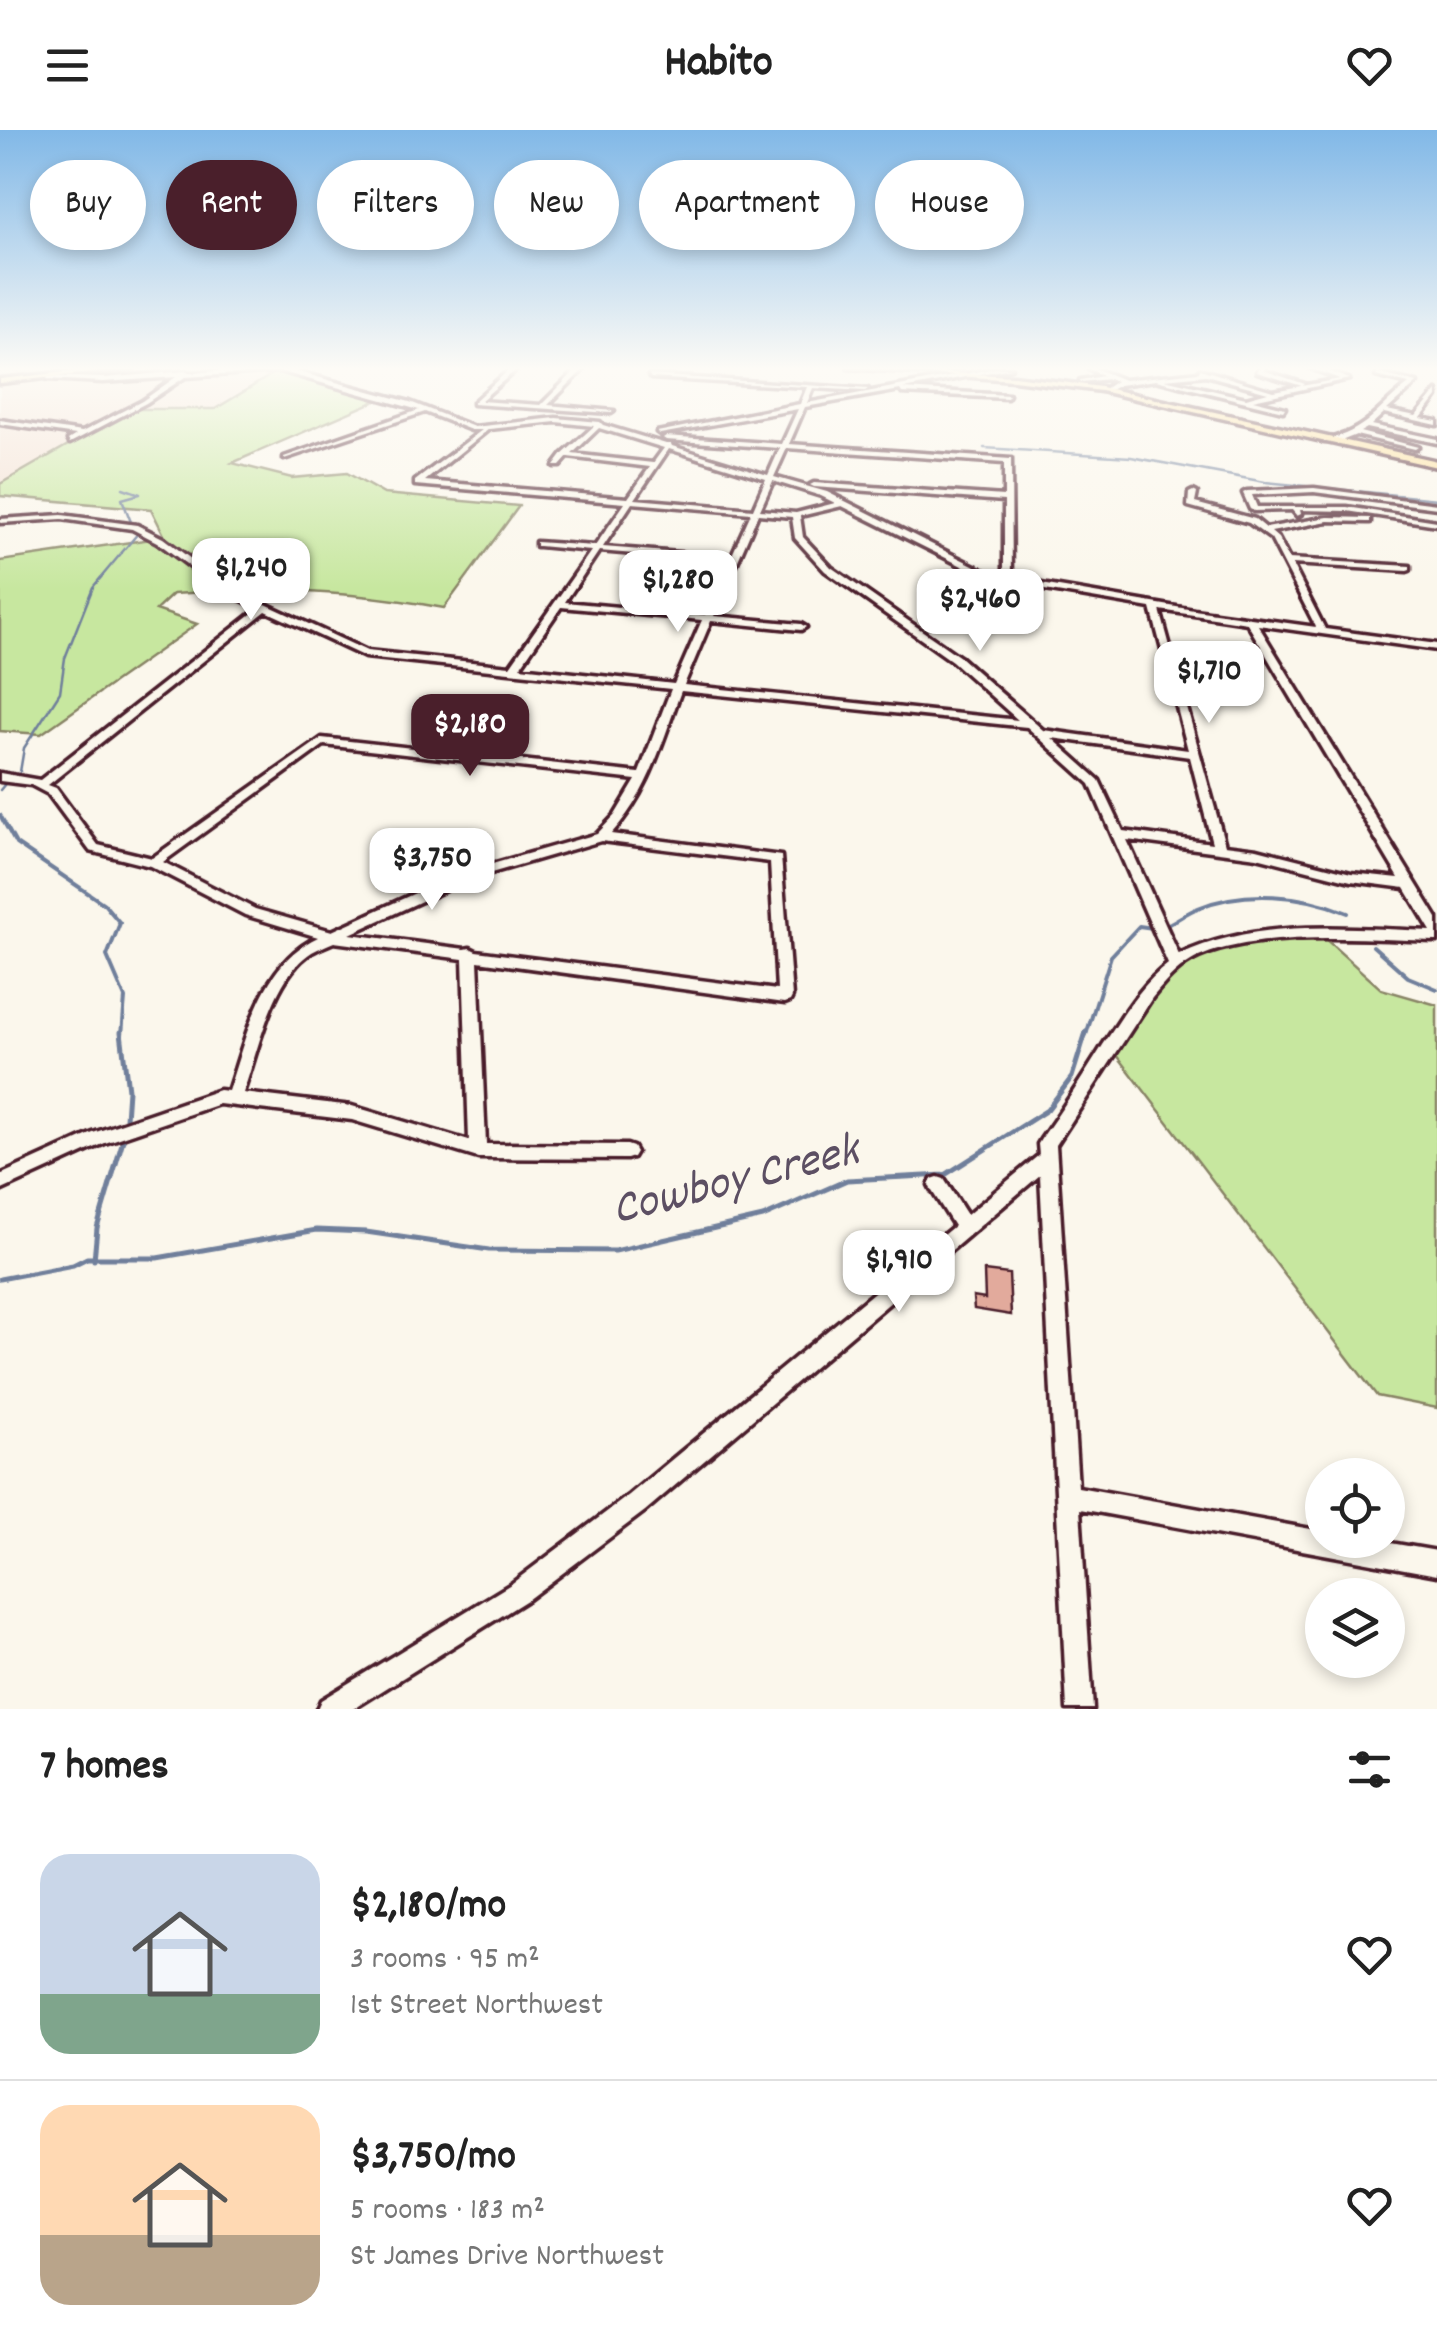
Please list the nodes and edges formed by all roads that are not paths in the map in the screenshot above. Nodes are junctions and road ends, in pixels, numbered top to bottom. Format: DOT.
graph roads {
  1 [pos="333,442"];
  2 [pos="471,442"];
  3 [pos="580,442"];
  4 [pos="658,442"];
  5 [pos="719,442"];
  6 [pos="787,442"];
  7 [pos="1332,442"];
  8 [pos="1348,442"];
  9 [pos="1385,442"];
  10 [pos="1422,442"];
  11 [pos="670,445"];
  12 [pos="786,445"];
  13 [pos="1358,448"];
  14 [pos="565,455"];
  15 [pos="286,458"];
  16 [pos="556,464"];
  17 [pos="1437,464"];
  18 [pos="654,465"];
  19 [pos="772,476"];
  20 [pos="803,486"];
  21 [pos="1192,493"];
  22 [pos="1008,499"];
  23 [pos="629,502"];
  24 [pos="844,502"];
  25 [pos="1437,506"];
  26 [pos="1295,508"];
  27 [pos="756,512"];
  28 [pos="796,515"];
  29 [pos="1420,519"];
  30 [pos="0,521"];
  31 [pos="1252,521"];
  32 [pos="1437,523"];
  33 [pos="1269,531"];
  34 [pos="539,544"];
  35 [pos="596,548"];
  36 [pos="734,560"];
  37 [pos="1286,561"];
  38 [pos="1407,568"];
  39 [pos="1008,582"];
  40 [pos="558,604"];
  41 [pos="1155,607"];
  42 [pos="264,608"];
  43 [pos="708,618"];
  44 [pos="1250,620"];
  45 [pos="802,627"];
  46 [pos="1320,628"];
  47 [pos="1437,646"];
  48 [pos="512,672"];
  49 [pos="676,688"];
  50 [pos="1032,729"];
  51 [pos="1196,754"];
  52 [pos="641,777"];
  53 [pos="0,778"];
  54 [pos="42,784"];
  55 [pos="1120,835"];
  56 [pos="601,837"];
  57 [pos="1220,848"];
  58 [pos="154,864"];
  59 [pos="1409,884"];
  60 [pos="1437,933"];
  61 [pos="335,937"];
  62 [pos="470,953"];
  63 [pos="1176,965"];
  64 [pos="233,1099"];
  65 [pos="478,1151"];
  66 [pos="627,1152"];
  67 [pos="1048,1158"];
  68 [pos="0,1182"];
  69 [pos="938,1185"];
  70 [pos="965,1227"];
  71 [pos="1068,1496"];
  72 [pos="1437,1562"];
  73 [pos="330,1709"];
  74 [pos="1080,1709"];
  1 -- 15 [label="street"];
  2 -- 23 [label="street"];
  3 -- 14 [label="street"];
  4 -- 11 [label="street"];
  5 -- 12 [label="street"];
  6 -- 12 [label="street"];
  7 -- 13 [label="main road"];
  8 -- 13 [label="street"];
  9 -- 10 [label="street"];
  11 -- 18 [label="street"];
  11 -- 19 [label="street"];
  12 -- 19 [label="street"];
  12 -- 22 [label="street"];
  13 -- 17 [label="main road"];
  14 -- 16 [label="street"];
  14 -- 18 [label="street"];
  18 -- 23 [label="street"];
  19 -- 20 [label="street"];
  19 -- 27 [label="street"];
  20 -- 22 [label="street"];
  20 -- 24 [label="street"];
  21 -- 31 [label="street"];
  22 -- 39 [label="street"];
  23 -- 27 [label="street"];
  23 -- 35 [label="street"];
  24 -- 28 [label="street"];
  24 -- 39 [label="street"];
  25 -- 26 [label="street"];
  26 -- 29 [label="street"];
  26 -- 31 [label="street"];
  27 -- 28 [label="street"];
  27 -- 36 [label="street"];
  28 -- 50 [label="street"];
  29 -- 32 [label="street"];
  29 -- 33 [label="street"];
  30 -- 42 [label="street"];
  31 -- 33 [label="street"];
  33 -- 37 [label="street"];
  34 -- 35 [label="street"];
  35 -- 36 [label="street"];
  35 -- 40 [label="street"];
  36 -- 43 [label="street"];
  37 -- 38 [label="street"];
  37 -- 46 [label="street"];
  39 -- 41 [label="street"];
  40 -- 43 [label="street"];
  40 -- 48 [label="street"];
  41 -- 44 [label="street"];
  41 -- 51 [label="street"];
  42 -- 48 [label="street"];
  42 -- 54 [label="street"];
  43 -- 45 [label="street"];
  43 -- 49 [label="street"];
  44 -- 46 [label="street"];
  44 -- 59 [label="street"];
  46 -- 47 [label="street"];
  48 -- 49 [label="street"];
  49 -- 50 [label="street"];
  49 -- 52 [label="street"];
  50 -- 51 [label="street"];
  50 -- 55 [label="street"];
  51 -- 57 [label="street"];
  52 -- 56 [label="street"];
  52 -- 58 [label="street"];
  53 -- 54 [label="street"];
  54 -- 58 [label="street"];
  55 -- 57 [label="street"];
  55 -- 63 [label="street"];
  56 -- 61 [label="street"];
  56 -- 62 [label="street"];
  57 -- 59 [label="street"];
  58 -- 61 [label="street"];
  59 -- 60 [label="street"];
  60 -- 63 [label="street"];
  61 -- 62 [label="street"];
  61 -- 64 [label="street"];
  62 -- 65 [label="street"];
  63 -- 67 [label="street"];
  64 -- 65 [label="street"];
  64 -- 68 [label="street"];
  65 -- 66 [label="street"];
  67 -- 70 [label="street"];
  67 -- 71 [label="street"];
  69 -- 70 [label="street"];
  70 -- 73 [label="street"];
  71 -- 72 [label="street"];
  71 -- 74 [label="street"];
}
